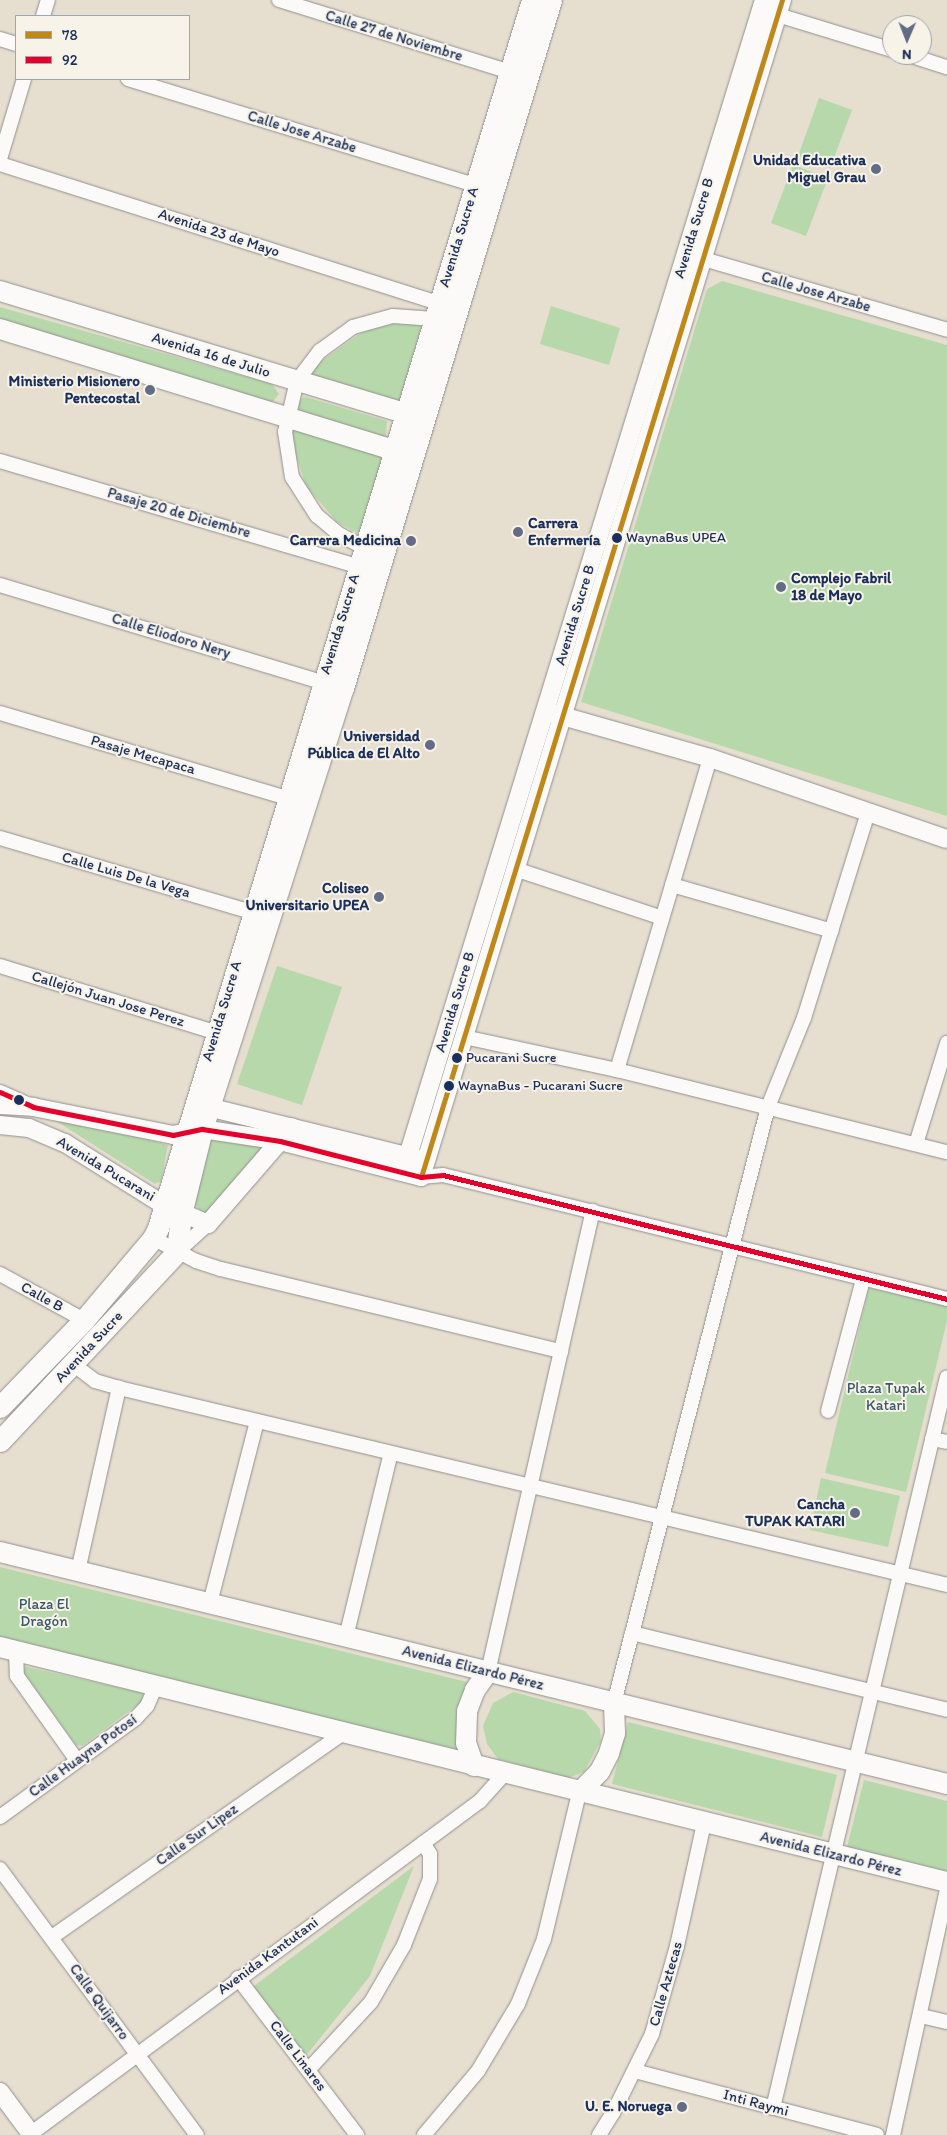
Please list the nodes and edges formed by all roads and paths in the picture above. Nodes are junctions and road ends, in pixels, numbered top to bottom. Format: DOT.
graph roads {
  1 [pos="48,0"];
  2 [pos="279,0"];
  3 [pos="532,0"];
  4 [pos="551,0"];
  5 [pos="771,6"];
  6 [pos="43,15"];
  7 [pos="0,39"];
  8 [pos="15,44"];
  9 [pos="882,46"];
  10 [pos="932,62"];
  11 [pos="947,67"];
  12 [pos="510,72"];
  13 [pos="24,80"];
  14 [pos="131,80"];
  15 [pos="0,159"];
  16 [pos="0,164"];
  17 [pos="475,185"];
  18 [pos="694,256"];
  19 [pos="0,291"];
  20 [pos="436,311"];
  21 [pos="0,329"];
  22 [pos="947,330"];
  23 [pos="297,381"];
  24 [pos="413,416"];
  25 [pos="286,417"];
  26 [pos="402,452"];
  27 [pos="0,461"];
  28 [pos="340,535"];
  29 [pos="360,556"];
  30 [pos="330,557"];
  31 [pos="0,585"];
  32 [pos="322,682"];
  33 [pos="343,688"];
  34 [pos="545,711"];
  35 [pos="0,713"];
  36 [pos="562,715"];
  37 [pos="710,758"];
  38 [pos="287,798"];
  39 [pos="868,813"];
  40 [pos="0,838"];
  41 [pos="947,839"];
  42 [pos="515,870"];
  43 [pos="672,885"];
  44 [pos="252,912"];
  45 [pos="662,918"];
  46 [pos="832,930"];
  47 [pos="0,966"];
  48 [pos="215,1032"];
  49 [pos="464,1037"];
  50 [pos="947,1043"];
  51 [pos="617,1070"];
  52 [pos="0,1092"];
  53 [pos="0,1105"];
  54 [pos="202,1106"];
  55 [pos="34,1107"];
  56 [pos="768,1108"];
  57 [pos="0,1125"];
  58 [pos="292,1127"];
  59 [pos="29,1128"];
  60 [pos="193,1131"];
  61 [pos="280,1141"];
  62 [pos="916,1144"];
  63 [pos="947,1152"];
  64 [pos="405,1164"];
  65 [pos="424,1169"];
  66 [pos="173,1209"];
  67 [pos="593,1211"];
  68 [pos="208,1224"];
  69 [pos="153,1238"];
  70 [pos="732,1246"];
  71 [pos="177,1252"];
  72 [pos="0,1274"];
  73 [pos="863,1279"];
  74 [pos="947,1299"];
  75 [pos="84,1320"];
  76 [pos="560,1351"];
  77 [pos="74,1365"];
  78 [pos="947,1377"];
  79 [pos="119,1388"];
  80 [pos="0,1407"];
  81 [pos="828,1412"];
  82 [pos="257,1420"];
  83 [pos="932,1439"];
  84 [pos="0,1441"];
  85 [pos="947,1442"];
  86 [pos="391,1453"];
  87 [pos="529,1487"];
  88 [pos="662,1518"];
  89 [pos="0,1552"];
  90 [pos="78,1571"];
  91 [pos="900,1574"];
  92 [pos="947,1585"];
  93 [pos="210,1603"];
  94 [pos="632,1633"];
  95 [pos="346,1637"];
  96 [pos="8,1649"];
  97 [pos="488,1672"];
  98 [pos="156,1686"];
  99 [pos="872,1692"];
  100 [pos="614,1703"];
  101 [pos="947,1710"];
  102 [pos="343,1733"];
  103 [pos="76,1759"];
  104 [pos="855,1762"];
  105 [pos="474,1766"];
  106 [pos="504,1774"];
  107 [pos="947,1784"];
  108 [pos="579,1793"];
  109 [pos="0,1817"];
  110 [pos="704,1823"];
  111 [pos="423,1843"];
  112 [pos="833,1854"];
  113 [pos="0,1869"];
  114 [pos="947,1882"];
  115 [pos="947,1889"];
  116 [pos="52,1937"];
  117 [pos="238,1978"];
  118 [pos="921,2016"];
  119 [pos="947,2022"];
  120 [pos="136,2054"];
  121 [pos="309,2069"];
  122 [pos="635,2071"];
  123 [pos="0,2092"];
  124 [pos="773,2108"];
  125 [pos="31,2135"];
  126 [pos="197,2135"];
  127 [pos="357,2135"];
  128 [pos="424,2135"];
  129 [pos="599,2135"];
  130 [pos="877,2135"];
  131 [pos="893,2135"];
  1 -- 6 [label="street"];
  2 -- 12 [label="street, Calle 27 de Noviembre"];
  3 -- 12 [label="main road, Avenida Sucre A"];
  4 -- 24 [label="main road, Avenida Sucre A"];
  5 -- 9 [label="street"];
  5 -- 18 [label="street, Avenida Sucre B"];
  7 -- 8 [label="street"];
  10 -- 11 [label="street"];
  12 -- 17 [label="main road, Avenida Sucre A"];
  13 -- 15 [label="street"];
  14 -- 17 [label="street, Calle Jose Arzabe"];
  16 -- 20 [label="street, Avenida 23 de Mayo"];
  17 -- 20 [label="main road, Avenida Sucre A"];
  18 -- 22 [label="street, Calle Jose Arzabe"];
  18 -- 34 [label="street, Avenida Sucre B"];
  18 -- 36 [label="street, Avenida Sucre B"];
  19 -- 23 [label="main road, Avenida 16 de Julio"];
  20 -- 23 [label="street"];
  20 -- 24 [label="main road, Avenida Sucre A"];
  21 -- 25 [label="main road"];
  23 -- 24 [label="main road, Avenida 16 de Julio"];
  23 -- 25 [label="street"];
  24 -- 26 [label="main road, Avenida Sucre A"];
  25 -- 26 [label="main road"];
  25 -- 28 [label="street"];
  26 -- 29 [label="main road, Avenida Sucre A"];
  26 -- 33 [label="main road, Avenida Sucre A"];
  27 -- 30 [label="street, Pasaje 20 de Diciembre"];
  28 -- 29 [label="street"];
  28 -- 30 [label="street"];
  29 -- 30 [label="street, Pasaje 20 de Diciembre"];
  29 -- 32 [label="main road, Avenida Sucre A"];
  31 -- 32 [label="street, Calle Eliodoro Nery"];
  32 -- 33 [label="street, Calle Eliodoro Nery"];
  32 -- 38 [label="main road, Avenida Sucre A"];
  33 -- 54 [label="main road, Avenida Sucre A"];
  34 -- 36 [label="street"];
  34 -- 64 [label="street, Avenida Sucre B"];
  35 -- 38 [label="street, Pasaje Mecapaca"];
  36 -- 37 [label="street"];
  36 -- 42 [label="street, Avenida Sucre B"];
  37 -- 39 [label="street"];
  37 -- 43 [label="street"];
  38 -- 44 [label="main road, Avenida Sucre A"];
  39 -- 41 [label="street"];
  39 -- 46 [label="street"];
  40 -- 44 [label="street, Calle Luis De la Vega"];
  42 -- 45 [label="street"];
  42 -- 49 [label="street, Avenida Sucre B"];
  43 -- 45 [label="street"];
  43 -- 46 [label="street"];
  44 -- 48 [label="main road, Avenida Sucre A"];
  45 -- 51 [label="street"];
  46 -- 56 [label="street"];
  47 -- 48 [label="street, Callejón Juan Jose Perez"];
  48 -- 54 [label="main road, Avenida Sucre A"];
  49 -- 51 [label="street"];
  49 -- 65 [label="street, Avenida Sucre B"];
  50 -- 62 [label="street"];
  51 -- 56 [label="street"];
  52 -- 55 [label="street"];
  53 -- 55 [label="street"];
  54 -- 58 [label="street"];
  54 -- 60 [label="main road, Avenida Sucre A"];
  55 -- 59 [label="street"];
  55 -- 60 [label="street"];
  56 -- 62 [label="street"];
  56 -- 70 [label="street"];
  57 -- 59 [label="street, Avenida Pucarani"];
  58 -- 61 [label="street"];
  58 -- 64 [label="street"];
  59 -- 66 [label="street, Avenida Pucarani"];
  60 -- 61 [label="street"];
  60 -- 66 [label="main road, Avenida Sucre A"];
  61 -- 64 [label="street"];
  61 -- 68 [label="street"];
  62 -- 63 [label="street"];
  64 -- 65 [label="street"];
  65 -- 67 [label="street"];
  66 -- 68 [label="street, Avenida Pucarani"];
  66 -- 69 [label="main road"];
  66 -- 71 [label="main road"];
  67 -- 70 [label="street"];
  67 -- 76 [label="street"];
  68 -- 71 [label="street"];
  69 -- 71 [label="street"];
  69 -- 75 [label="main road, Avenida Sucre"];
  70 -- 73 [label="street"];
  70 -- 88 [label="street"];
  71 -- 76 [label="street"];
  71 -- 77 [label="main road, Avenida Sucre"];
  72 -- 75 [label="street, Calle B"];
  73 -- 74 [label="street"];
  73 -- 81 [label="street"];
  75 -- 80 [label="main road, Avenida Sucre"];
  76 -- 87 [label="street"];
  77 -- 79 [label="street"];
  77 -- 84 [label="main road, Avenida Sucre"];
  78 -- 83 [label="street"];
  79 -- 82 [label="street"];
  79 -- 90 [label="street"];
  82 -- 86 [label="street"];
  82 -- 93 [label="street"];
  83 -- 85 [label="street"];
  83 -- 91 [label="street"];
  86 -- 87 [label="street"];
  86 -- 95 [label="street"];
  87 -- 88 [label="street"];
  87 -- 97 [label="street"];
  88 -- 91 [label="street"];
  88 -- 94 [label="street"];
  89 -- 90 [label="main road, Avenida Elizardo Pérez"];
  90 -- 93 [label="main road, Avenida Elizardo Pérez"];
  91 -- 92 [label="street"];
  91 -- 99 [label="street"];
  93 -- 95 [label="main road, Avenida Elizardo Pérez"];
  94 -- 99 [label="street"];
  94 -- 100 [label="street"];
  95 -- 97 [label="main road, Avenida Elizardo Pérez"];
  96 -- 98 [label="main road, Avenida Elizardo Pérez"];
  96 -- 103 [label="street"];
  97 -- 100 [label="main road, Avenida Elizardo Pérez"];
  97 -- 105 [label="main road"];
  98 -- 102 [label="main road, Avenida Elizardo Pérez"];
  98 -- 103 [label="street, Calle Huayna Potosí"];
  99 -- 101 [label="street"];
  99 -- 104 [label="street"];
  100 -- 104 [label="main road, Avenida Elizardo Pérez"];
  100 -- 108 [label="main road"];
  102 -- 105 [label="main road, Avenida Elizardo Pérez"];
  102 -- 116 [label="street, Calle Sur Lipez"];
  103 -- 109 [label="street, Calle Huayna Potosí"];
  104 -- 107 [label="main road, Avenida Elizardo Pérez"];
  104 -- 112 [label="street"];
  105 -- 106 [label="main road, Avenida Elizardo Pérez"];
  106 -- 108 [label="main road, Avenida Elizardo Pérez"];
  106 -- 111 [label="street, Avenida Kantutani"];
  108 -- 110 [label="main road, Avenida Elizardo Pérez"];
  108 -- 128 [label="street"];
  110 -- 112 [label="main road, Avenida Elizardo Pérez"];
  110 -- 122 [label="street, Calle Aztecas"];
  111 -- 117 [label="street, Avenida Kantutani"];
  111 -- 121 [label="street"];
  112 -- 114 [label="main road, Avenida Elizardo Pérez"];
  112 -- 124 [label="street"];
  113 -- 116 [label="street, Calle Quijarro"];
  115 -- 118 [label="street"];
  116 -- 120 [label="street, Calle Quijarro"];
  117 -- 120 [label="street, Avenida Kantutani"];
  117 -- 121 [label="street, Calle Linares"];
  118 -- 119 [label="street"];
  118 -- 131 [label="street"];
  120 -- 125 [label="street, Avenida Kantutani"];
  120 -- 126 [label="street, Calle Quijarro"];
  121 -- 127 [label="street, Calle Linares"];
  122 -- 124 [label="street, Inti Raymi"];
  122 -- 129 [label="street, Calle Aztecas"];
  123 -- 125 [label="street"];
  124 -- 130 [label="street, Inti Raymi"];
}
